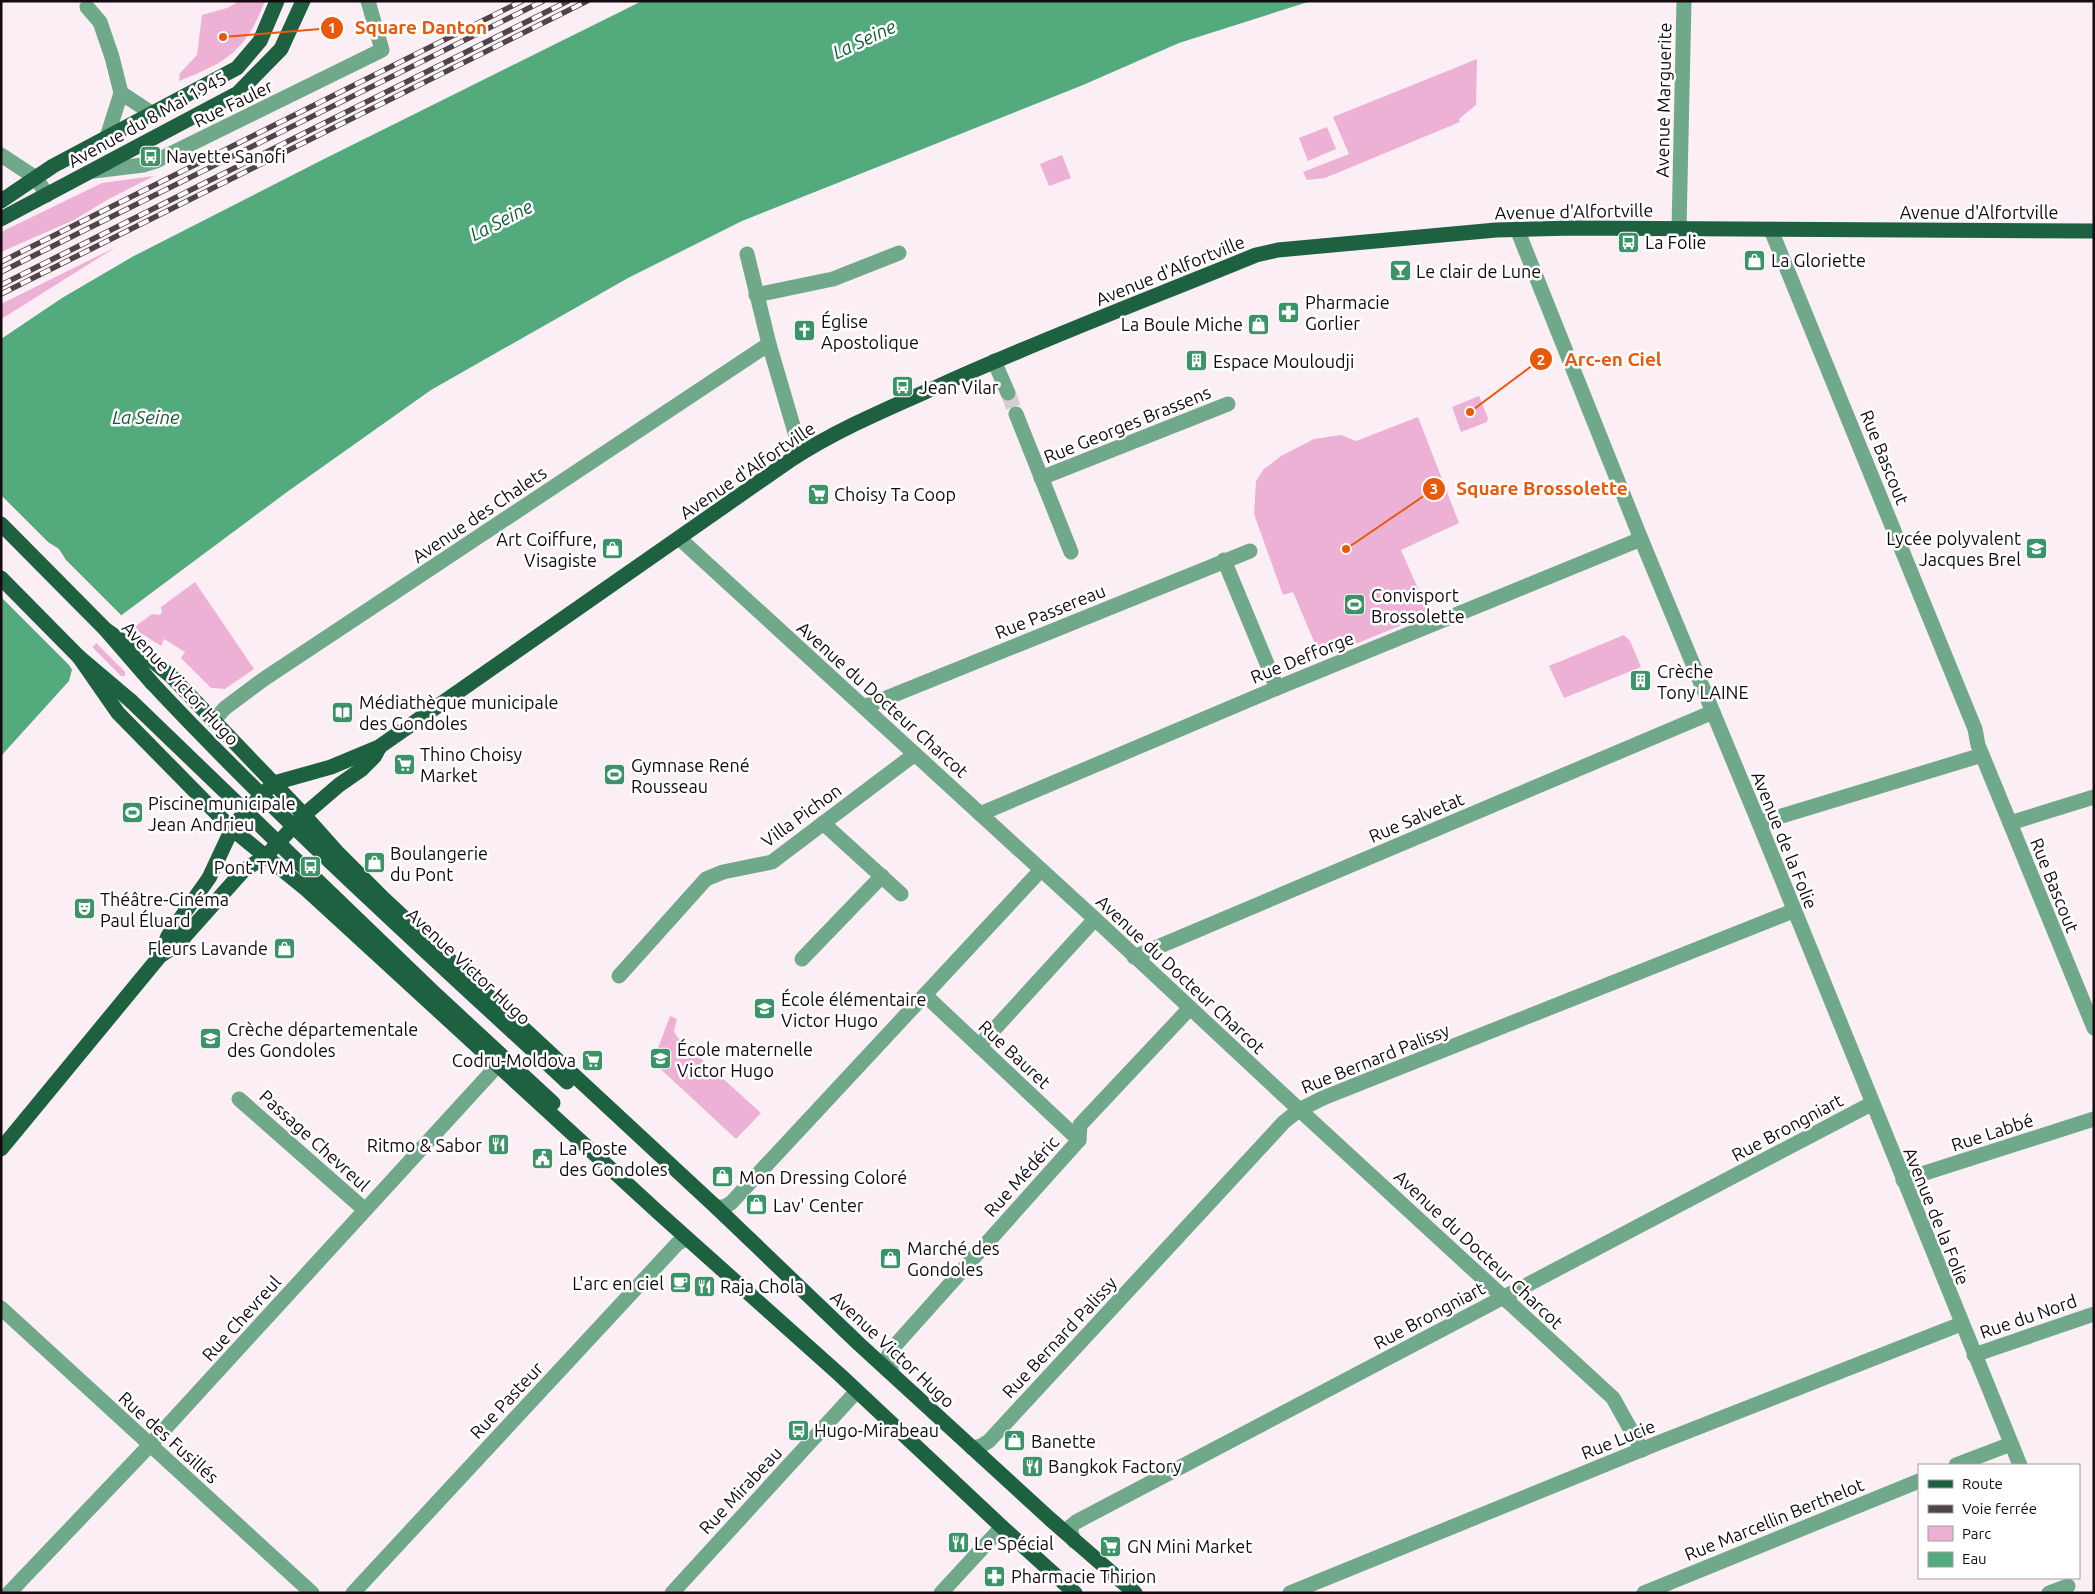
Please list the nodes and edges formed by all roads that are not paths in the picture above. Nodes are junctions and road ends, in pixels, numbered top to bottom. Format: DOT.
graph roads {
  1 [pos="277,1"];
  2 [pos="303,1"];
  3 [pos="368,1"];
  4 [pos="1684,1"];
  5 [pos="87,7"];
  6 [pos="120,93"];
  7 [pos="153,114"];
  8 [pos="107,137"];
  9 [pos="1,155"];
  10 [pos="94,171"];
  11 [pos="36,178"];
  12 [pos="47,195"];
  13 [pos="1,201"];
  14 [pos="1,219"];
  15 [pos="1517,229"];
  16 [pos="1679,229"];
  17 [pos="1771,230"];
  18 [pos="2094,231"];
  19 [pos="899,253"];
  20 [pos="747,254"];
  21 [pos="756,295"];
  22 [pos="769,344"];
  23 [pos="994,361"];
  24 [pos="1008,393"];
  25 [pos="1228,404"];
  26 [pos="1016,414"];
  27 [pos="801,453"];
  28 [pos="1041,478"];
  29 [pos="1,524"];
  30 [pos="679,538"];
  31 [pos="1641,539"];
  32 [pos="1250,550"];
  33 [pos="1071,552"];
  34 [pos="1224,560"];
  35 [pos="1,578"];
  36 [pos="106,630"];
  37 [pos="79,657"];
  38 [pos="1276,688"];
  39 [pos="864,706"];
  40 [pos="1713,712"];
  41 [pos="214,720"];
  42 [pos="380,746"];
  43 [pos="916,754"];
  44 [pos="1982,755"];
  45 [pos="274,783"];
  46 [pos="2094,797"];
  47 [pos="980,814"];
  48 [pos="304,815"];
  49 [pos="823,823"];
  50 [pos="1759,823"];
  51 [pos="2010,823"];
  52 [pos="232,829"];
  53 [pos="266,856"];
  54 [pos="1041,870"];
  55 [pos="882,876"];
  56 [pos="901,894"];
  57 [pos="1794,911"];
  58 [pos="1095,919"];
  59 [pos="160,956"];
  60 [pos="1134,957"];
  61 [pos="802,959"];
  62 [pos="619,976"];
  63 [pos="925,995"];
  64 [pos="1190,1008"];
  65 [pos="2093,1022"];
  66 [pos="979,1046"];
  67 [pos="498,1065"];
  68 [pos="240,1099"];
  69 [pos="1872,1104"];
  70 [pos="1300,1110"];
  71 [pos="2094,1119"];
  72 [pos="629,1127"];
  73 [pos="1079,1140"];
  74 [pos="589,1147"];
  75 [pos="1,1149"];
  76 [pos="1902,1180"];
  77 [pos="716,1207"];
  78 [pos="365,1210"];
  79 [pos="689,1240"];
  80 [pos="1504,1297"];
  81 [pos="1,1308"];
  82 [pos="2094,1314"];
  83 [pos="1961,1324"];
  84 [pos="1974,1355"];
  85 [pos="892,1373"];
  86 [pos="856,1392"];
  87 [pos="2011,1444"];
  88 [pos="150,1445"];
  89 [pos="972,1448"];
  90 [pos="1642,1450"];
  91 [pos="1959,1464"];
  92 [pos="2020,1464"];
  93 [pos="1918,1481"];
  94 [pos="1002,1527"];
  95 [pos="1074,1541"];
  96 [pos="2068,1585"];
  97 [pos="9,1593"];
  98 [pos="312,1593"];
  99 [pos="353,1593"];
  100 [pos="672,1593"];
  101 [pos="941,1593"];
  102 [pos="1075,1593"];
  103 [pos="1135,1593"];
  104 [pos="1290,1593"];
  105 [pos="1644,1593"];
  106 [pos="2049,1593"];
  1 -- 7 [label="main road, Avenue du 8 Mai 1945"];
  2 -- 10 [label="main road, Avenue du 8 Mai 1945"];
  3 -- 10 [label="street, Rue Fauler"];
  4 -- 16 [label="street, Avenue Marguerite"];
  5 -- 6 [label="street"];
  6 -- 7 [label="street"];
  6 -- 8 [label="street"];
  7 -- 8 [label="main road, Avenue du 8 Mai 1945"];
  8 -- 11 [label="main road, Avenue du 8 Mai 1945"];
  9 -- 11 [label="street"];
  10 -- 12 [label="main road, Avenue du 8 Mai 1945"];
  11 -- 12 [label="street"];
  11 -- 13 [label="main road, Avenue du 8 Mai 1945"];
  12 -- 14 [label="main road, Avenue du 8 Mai 1945"];
  15 -- 16 [label="main road, Avenue d'Alfortville"];
  15 -- 23 [label="main road, Avenue d'Alfortville"];
  15 -- 31 [label="street, Avenue de la Folie"];
  16 -- 17 [label="main road, Avenue d'Alfortville"];
  17 -- 18 [label="main road, Avenue d'Alfortville"];
  17 -- 44 [label="street, Rue Bascout"];
  19 -- 21 [label="street"];
  20 -- 21 [label="street"];
  21 -- 22 [label="street"];
  22 -- 27 [label="street"];
  22 -- 41 [label="street, Avenue des Chalets"];
  23 -- 24 [label="street"];
  23 -- 27 [label="main road, Avenue d'Alfortville"];
  25 -- 28 [label="street, Rue Georges Brassens"];
  26 -- 28 [label="street"];
  27 -- 30 [label="main road, Avenue d'Alfortville"];
  28 -- 33 [label="street"];
  29 -- 36 [label="main road"];
  30 -- 39 [label="street, Avenue du Docteur Charcot"];
  30 -- 42 [label="main road, Avenue d'Alfortville"];
  31 -- 38 [label="street, Rue Defforge"];
  31 -- 40 [label="street, Avenue de la Folie"];
  32 -- 34 [label="street, Rue Passereau"];
  34 -- 38 [label="street"];
  34 -- 39 [label="street, Rue Passereau"];
  35 -- 37 [label="main road"];
  36 -- 41 [label="main road, Avenue Victor Hugo"];
  36 -- 72 [label="main road, Avenue Victor Hugo, bridge"];
  37 -- 52 [label="main road"];
  37 -- 74 [label="main road, bridge"];
  38 -- 47 [label="street, Rue Defforge"];
  39 -- 43 [label="street, Avenue du Docteur Charcot"];
  40 -- 50 [label="street, Avenue de la Folie"];
  40 -- 60 [label="street, Rue Salvetat"];
  41 -- 45 [label="main road, Avenue Victor Hugo"];
  42 -- 45 [label="main road, Avenue d'Alfortville"];
  42 -- 48 [label="main road, Avenue d'Alfortville"];
  43 -- 47 [label="street, Avenue du Docteur Charcot"];
  43 -- 49 [label="street, Villa Pichon"];
  44 -- 50 [label="street"];
  44 -- 51 [label="street, Rue Bascout"];
  45 -- 48 [label="main road, Avenue Victor Hugo"];
  45 -- 52 [label="main road, Avenue d'Alfortville"];
  46 -- 51 [label="street"];
  47 -- 54 [label="street, Avenue du Docteur Charcot"];
  48 -- 53 [label="main road, Avenue d'Alfortville"];
  48 -- 72 [label="main road, Avenue Victor Hugo"];
  49 -- 55 [label="street"];
  49 -- 62 [label="street, Villa Pichon"];
  50 -- 57 [label="street, Avenue de la Folie"];
  51 -- 65 [label="street, Rue Bascout"];
  52 -- 53 [label="main road"];
  52 -- 59 [label="main road, Avenue d'Alfortville"];
  53 -- 59 [label="main road, Avenue d'Alfortville"];
  53 -- 67 [label="main road"];
  54 -- 58 [label="street, Avenue du Docteur Charcot"];
  54 -- 63 [label="street"];
  55 -- 56 [label="street"];
  55 -- 61 [label="street"];
  57 -- 69 [label="street, Avenue de la Folie"];
  57 -- 70 [label="street, Rue Bernard Palissy"];
  58 -- 60 [label="street, Avenue du Docteur Charcot"];
  58 -- 66 [label="street"];
  59 -- 75 [label="main road"];
  60 -- 64 [label="street, Avenue du Docteur Charcot"];
  63 -- 66 [label="street, Rue Bauret"];
  63 -- 77 [label="street"];
  64 -- 70 [label="street, Avenue du Docteur Charcot"];
  64 -- 73 [label="street, Rue Médéric"];
  66 -- 73 [label="street, Rue Bauret"];
  67 -- 74 [label="main road"];
  67 -- 78 [label="street, Rue Chevreul"];
  68 -- 78 [label="street, Passage Chevreul"];
  69 -- 76 [label="street, Avenue de la Folie"];
  69 -- 80 [label="street, Rue Brongniart"];
  70 -- 80 [label="street, Avenue du Docteur Charcot"];
  70 -- 89 [label="street, Rue Bernard Palissy"];
  71 -- 76 [label="street, Rue Labbé"];
  72 -- 77 [label="main road, Avenue Victor Hugo"];
  73 -- 85 [label="street, Rue Médéric"];
  74 -- 79 [label="main road"];
  76 -- 83 [label="street, Avenue de la Folie"];
  77 -- 85 [label="main road, Avenue Victor Hugo"];
  78 -- 88 [label="street, Rue Chevreul"];
  79 -- 86 [label="main road"];
  79 -- 99 [label="street, Rue Pasteur"];
  80 -- 90 [label="street, Avenue du Docteur Charcot"];
  80 -- 95 [label="street, Rue Brongniart"];
  81 -- 88 [label="street, Rue des Fusillés"];
  82 -- 84 [label="street, Rue du Nord"];
  83 -- 84 [label="street, Avenue de la Folie"];
  83 -- 90 [label="street, Rue Lucie"];
  84 -- 87 [label="street, Avenue de la Folie"];
  85 -- 89 [label="main road, Avenue Victor Hugo"];
  86 -- 94 [label="main road"];
  86 -- 100 [label="street, Rue Mirabeau"];
  87 -- 91 [label="street"];
  87 -- 92 [label="street, Avenue de la Folie"];
  88 -- 97 [label="street, Rue Chevreul"];
  88 -- 98 [label="street, Rue des Fusillés"];
  89 -- 95 [label="main road, Avenue Victor Hugo"];
  90 -- 104 [label="street, Rue Lucie"];
  93 -- 105 [label="street, Rue Marcellin Berthelot"];
  94 -- 101 [label="street"];
  94 -- 102 [label="main road"];
  95 -- 103 [label="main road, Avenue Victor Hugo"];
  96 -- 106 [label="street"];
}
